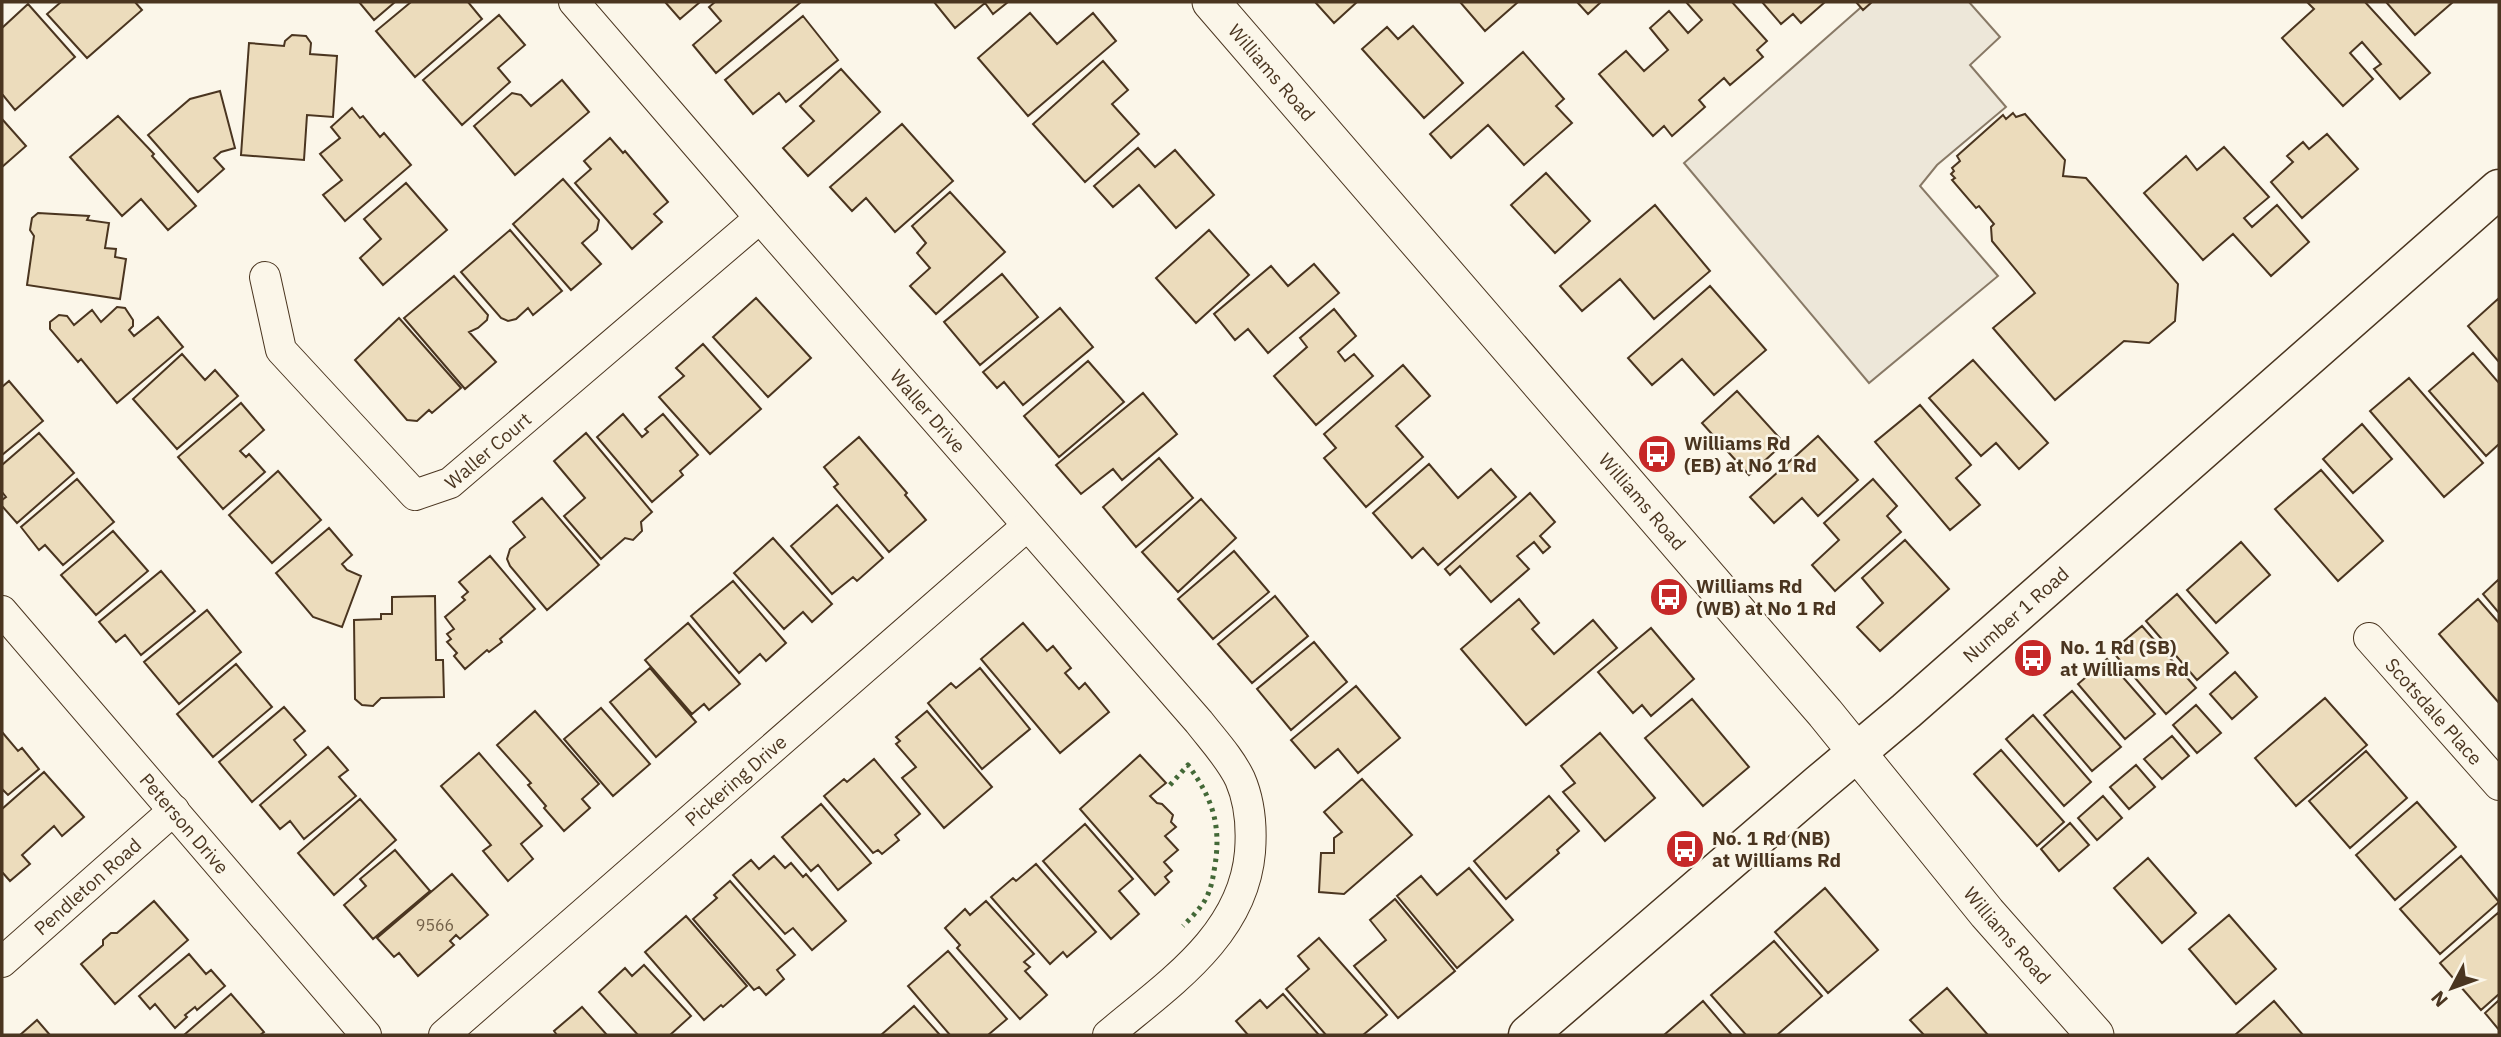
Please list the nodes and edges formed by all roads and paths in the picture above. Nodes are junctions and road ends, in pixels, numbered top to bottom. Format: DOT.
graph roads {
  1 [pos="574,2"];
  2 [pos="1211,2"];
  3 [pos="2499,189"];
  4 [pos="760,218"];
  5 [pos="265,277"];
  6 [pos="1027,526"];
  7 [pos="2,611"];
  8 [pos="2369,638"];
  9 [pos="1856,753"];
  10 [pos="2499,785"];
  11 [pos="174,810"];
  12 [pos="2,962"];
  13 [pos="366,1035"];
  14 [pos="444,1035"];
  15 [pos="1108,1035"];
  16 [pos="1528,1035"];
  17 [pos="2095,1035"];
  1 -- 4 [label="street, Waller Drive"];
  2 -- 9 [label="street, Williams Road"];
  3 -- 9 [label="main road, Number 1 Road"];
  4 -- 5 [label="street, Waller Court"];
  4 -- 6 [label="street, Waller Drive"];
  6 -- 14 [label="street, Pickering Drive"];
  6 -- 15 [label="street, Waller Drive"];
  7 -- 11 [label="street, Peterson Drive"];
  8 -- 10 [label="street, Scotsdale Place"];
  9 -- 16 [label="main road, Number 1 Road"];
  9 -- 17 [label="street, Williams Road"];
  11 -- 12 [label="street, Pendleton Road"];
  11 -- 13 [label="street, Peterson Drive"];
}
